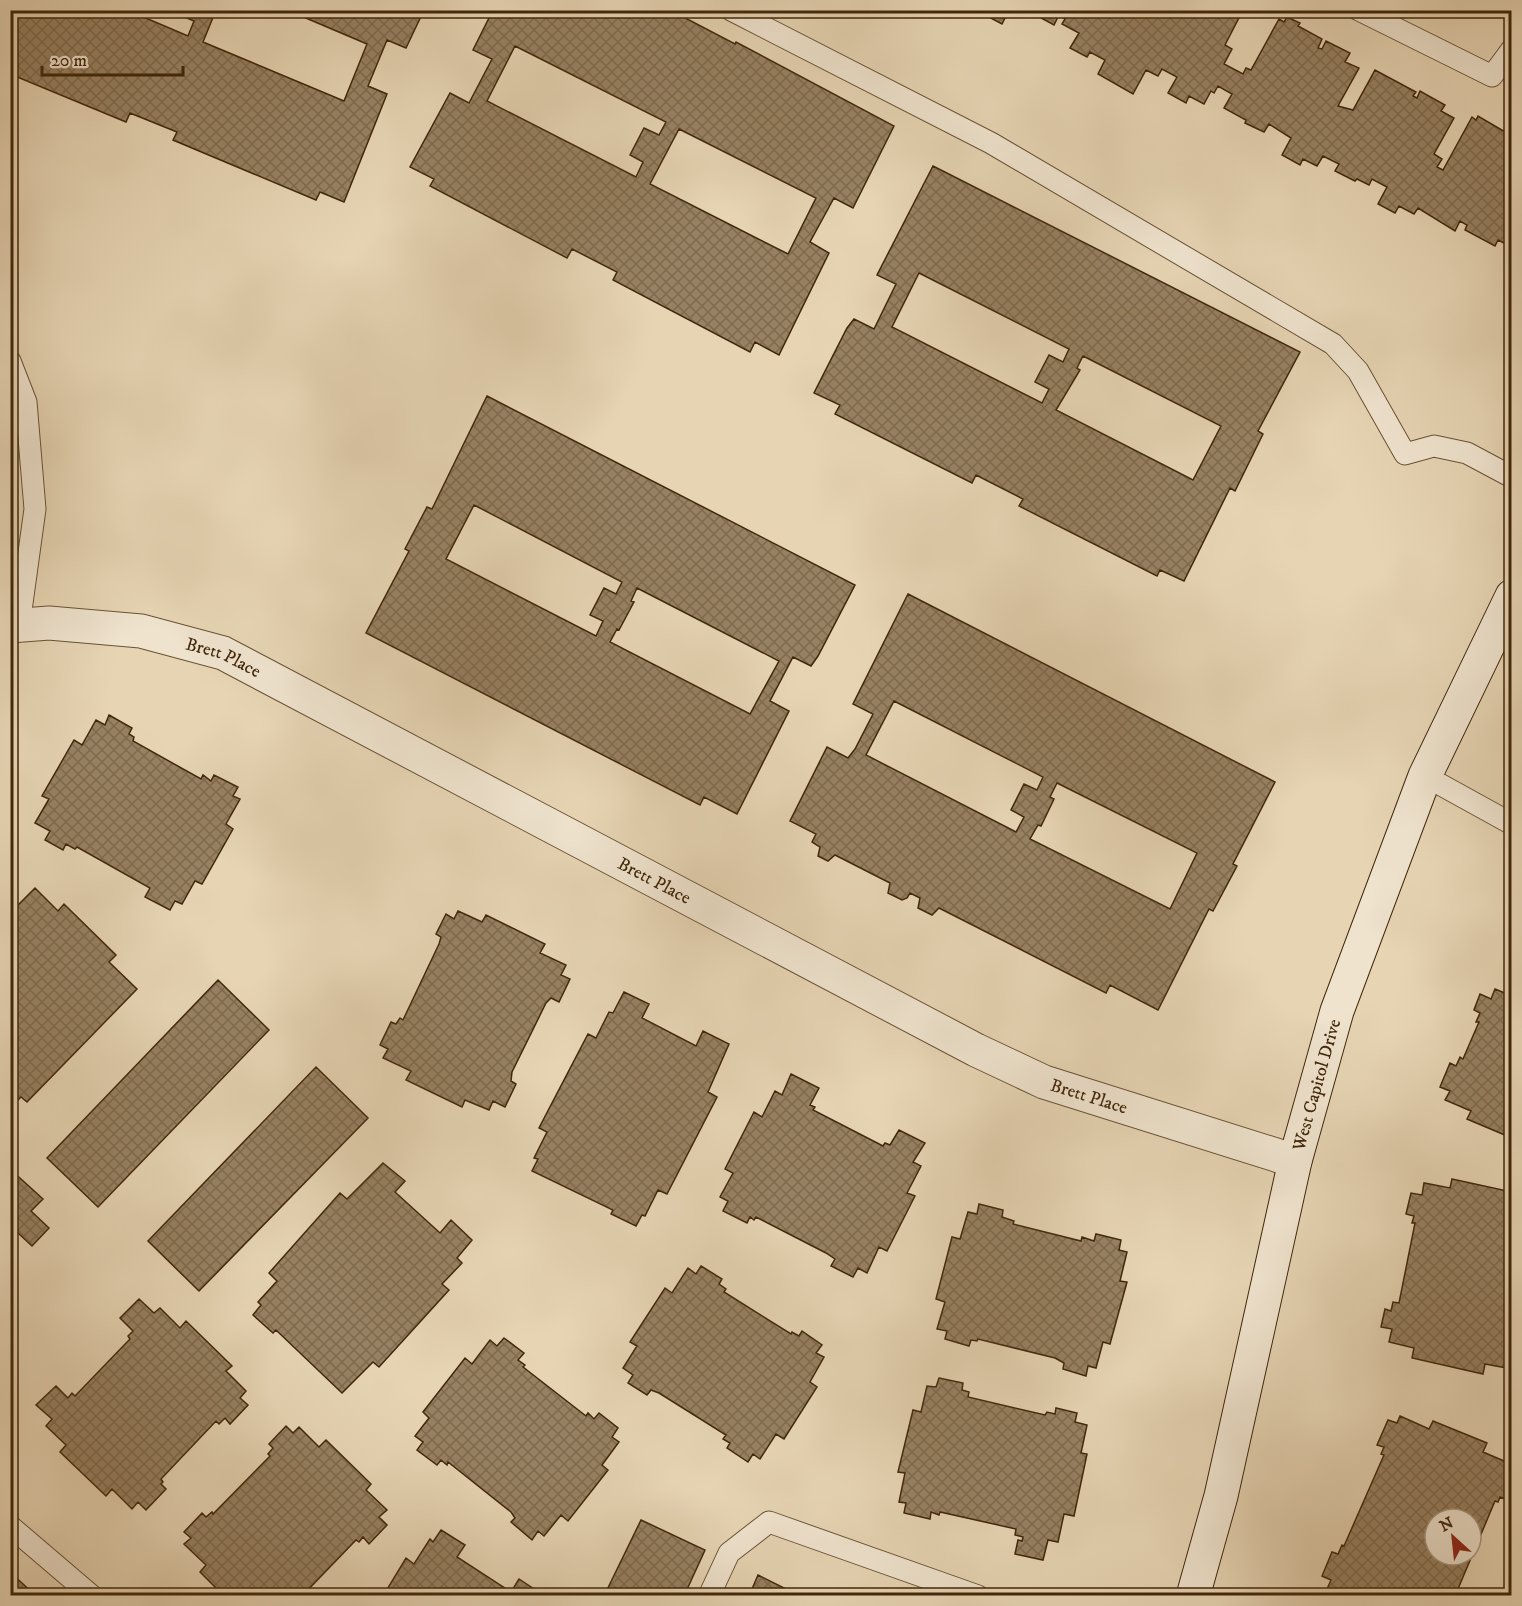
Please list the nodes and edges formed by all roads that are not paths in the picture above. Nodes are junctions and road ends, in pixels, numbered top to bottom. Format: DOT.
graph roads {
  1 [pos="731,10"];
  2 [pos="1359,10"];
  3 [pos="1512,49"];
  4 [pos="10,361"];
  5 [pos="1512,477"];
  6 [pos="1512,596"];
  7 [pos="15,625"];
  8 [pos="1425,776"];
  9 [pos="1512,824"];
  10 [pos="1295,1161"];
  11 [pos="10,1526"];
  12 [pos="92,1596"];
  13 [pos="708,1596"];
  14 [pos="978,1596"];
  15 [pos="1193,1596"];
  1 -- 5 [label="lane"];
  2 -- 3 [label="lane"];
  4 -- 7 [label="lane"];
  6 -- 8 [label="street, West Capitol Drive"];
  7 -- 10 [label="street, Brett Place"];
  8 -- 9 [label="lane"];
  8 -- 10 [label="street, West Capitol Drive"];
  10 -- 15 [label="street, West Capitol Drive"];
  11 -- 12 [label="lane"];
  13 -- 14 [label="lane"];
}
